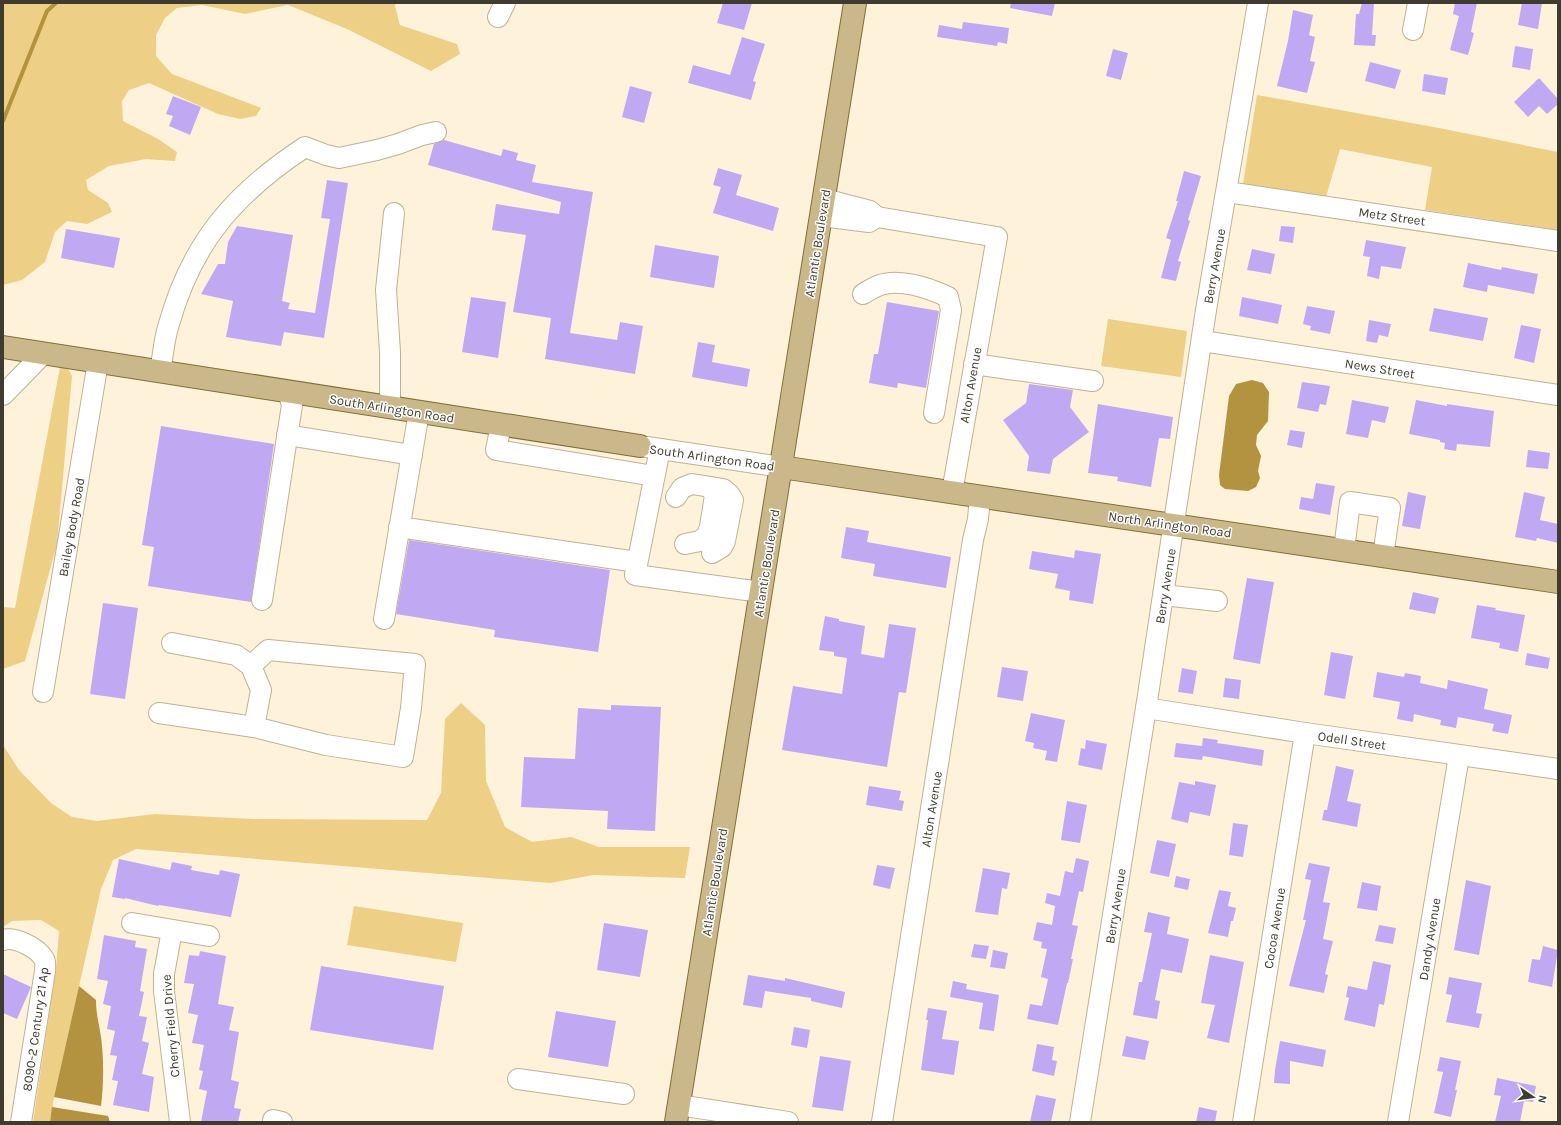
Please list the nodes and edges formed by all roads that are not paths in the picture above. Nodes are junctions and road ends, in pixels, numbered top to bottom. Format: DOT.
graph roads {
  1 [pos="855,3"];
  2 [pos="1258,3"];
  3 [pos="1418,3"];
  4 [pos="1413,30"];
  5 [pos="436,132"];
  6 [pos="1227,192"];
  7 [pos="823,207"];
  8 [pos="394,214"];
  9 [pos="1558,241"];
  10 [pos="863,294"];
  11 [pos="1202,341"];
  12 [pos="3,347"];
  13 [pos="44,353"];
  14 [pos="98,362"];
  15 [pos="974,364"];
  16 [pos="160,372"];
  17 [pos="1093,381"];
  18 [pos="288,392"];
  19 [pos="3,395"];
  20 [pos="1558,395"];
  21 [pos="390,407"];
  22 [pos="420,412"];
  23 [pos="934,414"];
  24 [pos="501,425"];
  25 [pos="287,435"];
  26 [pos="650,448"];
  27 [pos="412,455"];
  28 [pos="782,467"];
  29 [pos="654,476"];
  30 [pos="696,480"];
  31 [pos="952,492"];
  32 [pos="980,496"];
  33 [pos="676,497"];
  34 [pos="1174,524"];
  35 [pos="399,527"];
  36 [pos="685,544"];
  37 [pos="1344,550"];
  38 [pos="712,553"];
  39 [pos="1383,556"];
  40 [pos="637,562"];
  41 [pos="1558,582"];
  42 [pos="761,592"];
  43 [pos="1163,595"];
  44 [pos="262,600"];
  45 [pos="1217,601"];
  46 [pos="384,619"];
  47 [pos="172,643"];
  48 [pos="251,666"];
  49 [pos="43,692"];
  50 [pos="1146,708"];
  51 [pos="159,713"];
  52 [pos="254,727"];
  53 [pos="1305,733"];
  54 [pos="1459,756"];
  55 [pos="1558,769"];
  56 [pos="132,923"];
  57 [pos="172,930"];
  58 [pos="209,936"];
  59 [pos="3,940"];
  60 [pos="518,1079"];
  61 [pos="624,1094"];
  62 [pos="677,1113"];
  63 [pos="741,1118"];
  64 [pos="21,1122"];
  65 [pos="180,1122"];
  66 [pos="788,1122"];
  67 [pos="882,1122"];
  68 [pos="1080,1122"];
  69 [pos="1243,1122"];
  70 [pos="1398,1122"];
  1 -- 7 [label="main road, Atlantic Boulevard"];
  2 -- 6 [label="street, Berry Avenue"];
  3 -- 4 [label="street"];
  5 -- 16 [label="street"];
  6 -- 9 [label="street, Metz Street"];
  6 -- 11 [label="street, Berry Avenue"];
  7 -- 15 [label="street, Alton Avenue"];
  7 -- 28 [label="main road, Atlantic Boulevard"];
  8 -- 21 [label="street"];
  10 -- 23 [label="street"];
  11 -- 20 [label="street, News Street"];
  11 -- 34 [label="street, Berry Avenue"];
  12 -- 13 [label="main road, South Arlington Road"];
  13 -- 14 [label="main road, South Arlington Road"];
  13 -- 19 [label="street"];
  14 -- 16 [label="main road, South Arlington Road"];
  14 -- 49 [label="street, Bailey Body Road"];
  15 -- 17 [label="street"];
  15 -- 31 [label="street, Alton Avenue"];
  16 -- 18 [label="main road, South Arlington Road"];
  18 -- 21 [label="main road, South Arlington Road"];
  18 -- 25 [label="street"];
  21 -- 22 [label="main road, South Arlington Road"];
  22 -- 24 [label="main road, South Arlington Road"];
  22 -- 27 [label="street"];
  24 -- 26 [label="main road, South Arlington Road"];
  24 -- 29 [label="street"];
  25 -- 27 [label="street"];
  25 -- 44 [label="street"];
  26 -- 28 [label="street, South Arlington Road"];
  26 -- 29 [label="street"];
  27 -- 35 [label="street"];
  28 -- 31 [label="main road, North Arlington Road"];
  28 -- 42 [label="main road, Atlantic Boulevard"];
  29 -- 40 [label="street"];
  30 -- 33 [label="street"];
  30 -- 36 [label="street"];
  30 -- 38 [label="street"];
  31 -- 32 [label="main road, North Arlington Road"];
  32 -- 34 [label="main road, North Arlington Road"];
  32 -- 67 [label="street, Alton Avenue"];
  34 -- 37 [label="main road, North Arlington Road"];
  34 -- 43 [label="street, Berry Avenue"];
  35 -- 40 [label="street"];
  35 -- 46 [label="street"];
  37 -- 39 [label="main road, North Arlington Road"];
  37 -- 39 [label="street"];
  39 -- 41 [label="main road, North Arlington Road"];
  40 -- 42 [label="street"];
  42 -- 62 [label="main road, Atlantic Boulevard"];
  43 -- 45 [label="street"];
  43 -- 50 [label="street, Berry Avenue"];
  47 -- 48 [label="street"];
  48 -- 52 [label="street"];
  48 -- 52 [label="street"];
  50 -- 53 [label="street, Odell Street"];
  50 -- 68 [label="street, Berry Avenue"];
  51 -- 52 [label="street"];
  53 -- 54 [label="street, Odell Street"];
  53 -- 69 [label="street, Cocoa Avenue"];
  54 -- 55 [label="street, Odell Street"];
  54 -- 70 [label="street, Dandy Avenue"];
  56 -- 57 [label="street"];
  57 -- 58 [label="street"];
  57 -- 65 [label="street, Cherry Field Drive"];
  59 -- 64 [label="street, 8090-2 Century 21 Ap"];
  60 -- 61 [label="street"];
  62 -- 63 [label="street"];
  63 -- 66 [label="street"];
}
